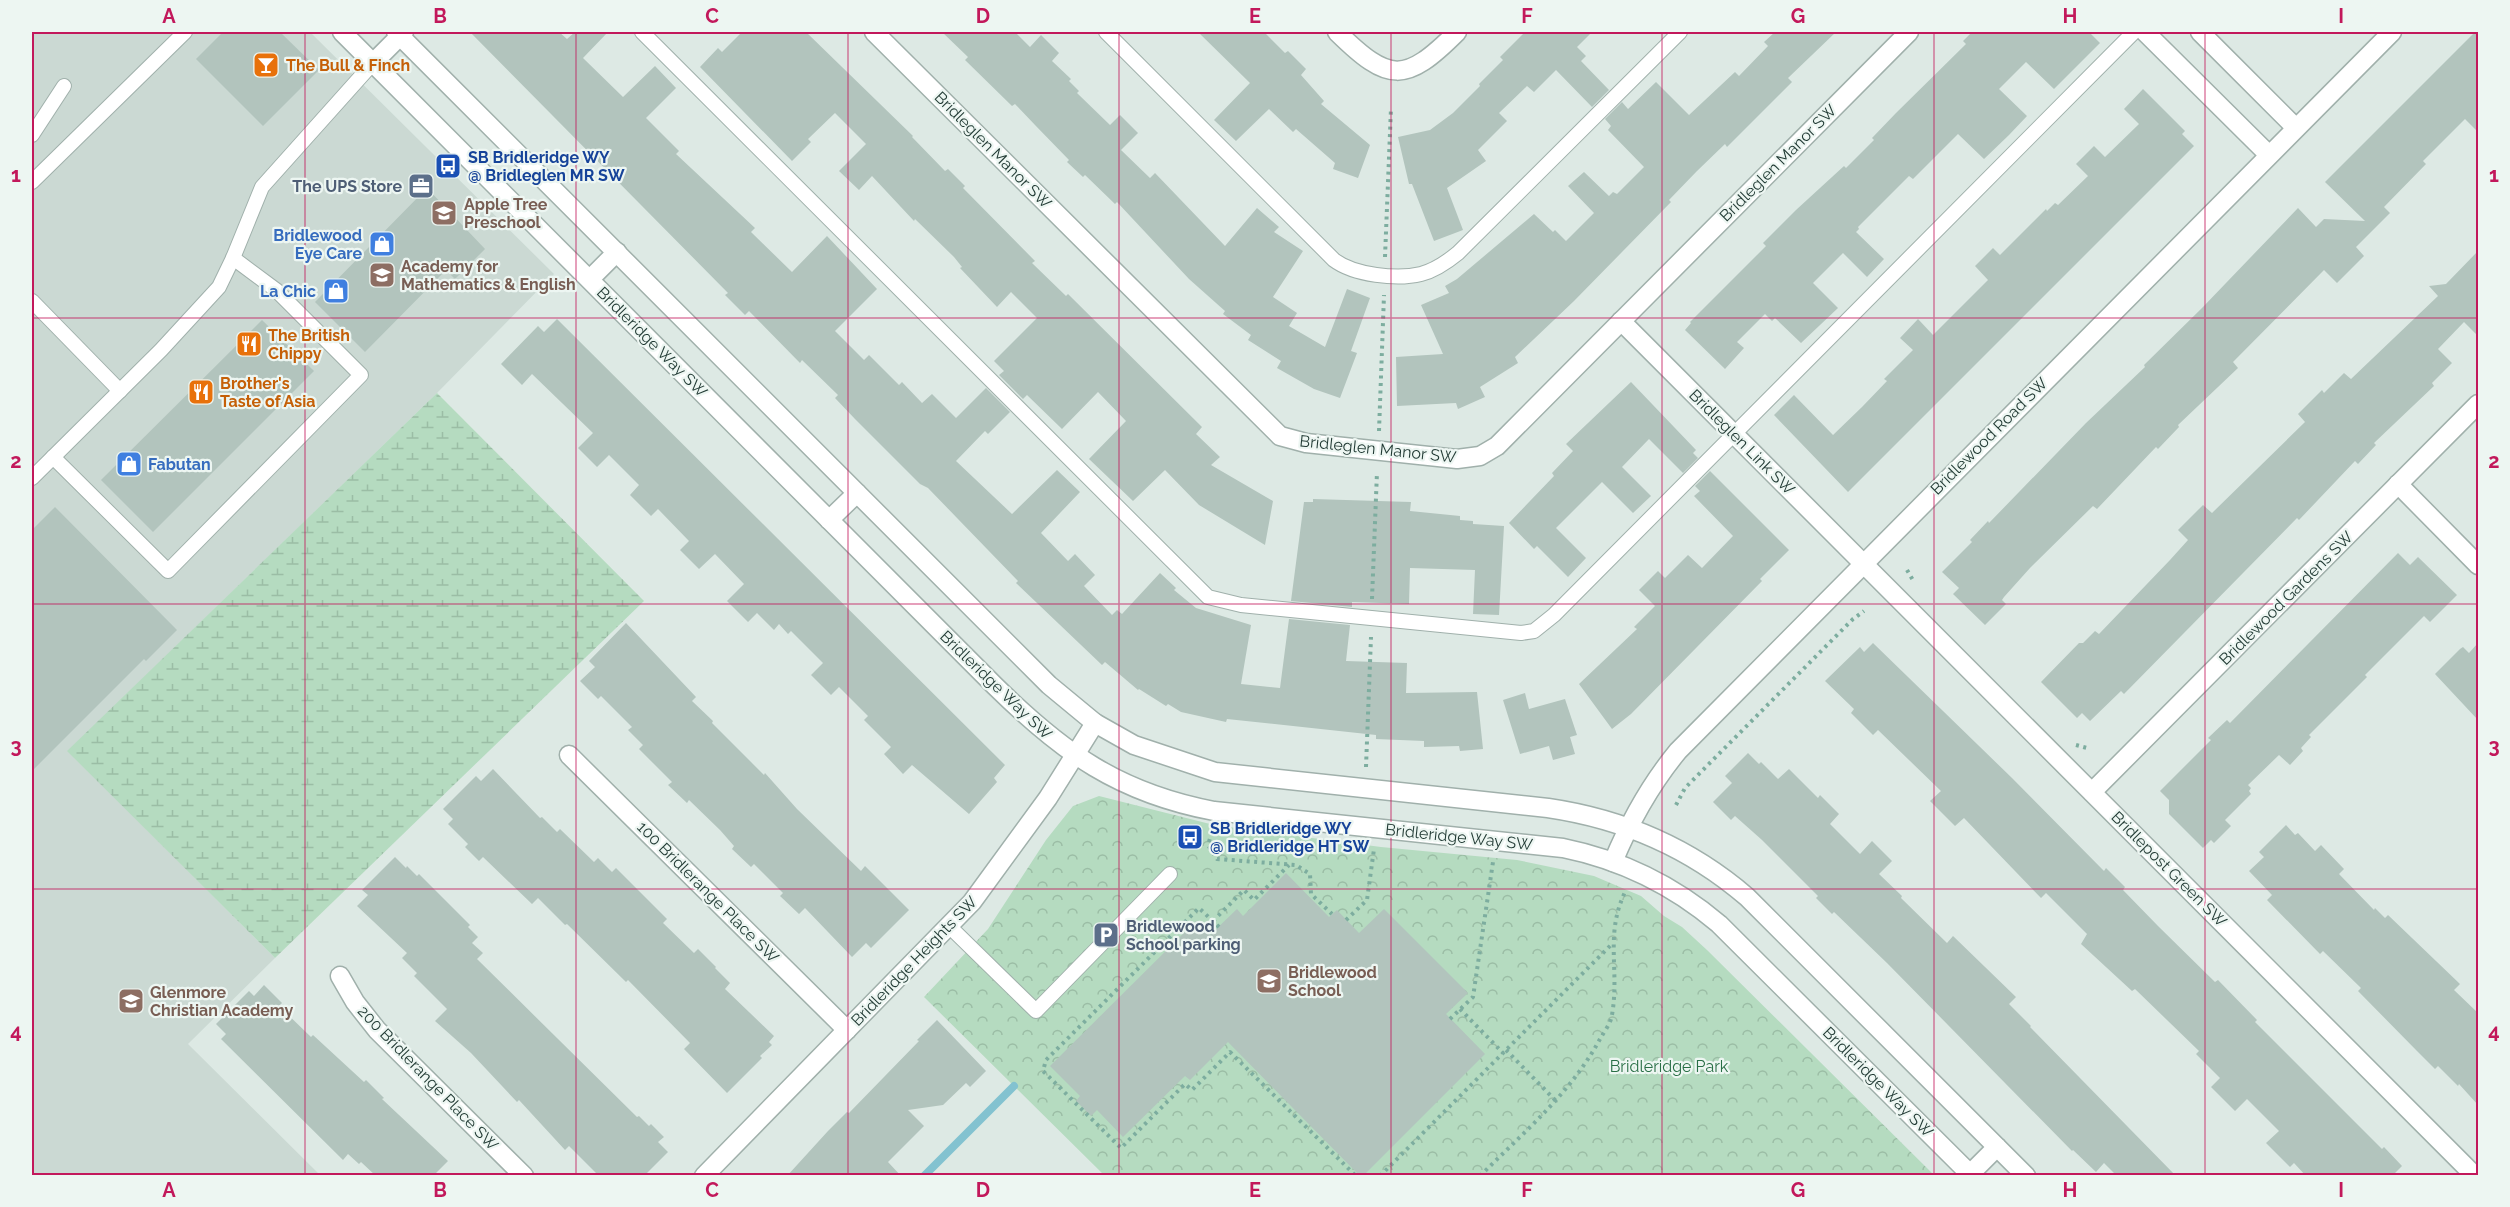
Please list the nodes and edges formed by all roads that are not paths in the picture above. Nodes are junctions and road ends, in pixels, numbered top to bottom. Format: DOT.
graph roads {
  1 [pos="185,32"];
  2 [pos="342,32"];
  3 [pos="642,32"];
  4 [pos="874,32"];
  5 [pos="1106,32"];
  6 [pos="1337,32"];
  7 [pos="1457,32"];
  8 [pos="1680,32"];
  9 [pos="1909,32"];
  10 [pos="2134,32"];
  11 [pos="2145,32"];
  12 [pos="2199,32"];
  13 [pos="2392,32"];
  14 [pos="400,33"];
  15 [pos="373,63"];
  16 [pos="64,86"];
  17 [pos="2296,128"];
  18 [pos="32,135"];
  19 [pos="2269,155"];
  20 [pos="32,182"];
  21 [pos="617,252"];
  22 [pos="233,258"];
  23 [pos="590,279"];
  24 [pos="32,301"];
  25 [pos="1621,321"];
  26 [pos="120,391"];
  27 [pos="2478,404"];
  28 [pos="1734,434"];
  29 [pos="53,457"];
  30 [pos="32,478"];
  31 [pos="2398,484"];
  32 [pos="857,493"];
  33 [pos="830,520"];
  34 [pos="1862,563"];
  35 [pos="2478,565"];
  36 [pos="1095,723"];
  37 [pos="1073,754"];
  38 [pos="569,755"];
  39 [pos="2092,792"];
  40 [pos="1628,826"];
  41 [pos="1613,861"];
  42 [pos="1170,874"];
  43 [pos="949,926"];
  44 [pos="340,976"];
  45 [pos="847,1030"];
  46 [pos="1997,1147"];
  47 [pos="1971,1175"];
  48 [pos="524,1176"];
  49 [pos="704,1176"];
  50 [pos="2026,1176"];
  51 [pos="2475,1176"];
  1 -- 20 [label="lane"];
  2 -- 15 [label="street, Bridleridge Way SW"];
  3 -- 28 [label="lane"];
  4 -- 25 [label="street, Bridleglen Manor SW"];
  5 -- 8 [label="lane"];
  6 -- 7 [label="street"];
  9 -- 25 [label="street, Bridleglen Manor SW"];
  10 -- 28 [label="lane"];
  11 -- 19 [label="street"];
  12 -- 17 [label="street"];
  13 -- 17 [label="street, Bridlewood Road SW"];
  14 -- 15 [label="street"];
  14 -- 21 [label="street"];
  15 -- 22 [label="lane"];
  15 -- 23 [label="street, Bridleridge Way SW"];
  16 -- 18 [label="lane"];
  17 -- 19 [label="street, Bridlewood Road SW"];
  19 -- 34 [label="street, Bridlewood Road SW"];
  21 -- 23 [label="street"];
  21 -- 32 [label="street"];
  22 -- 26 [label="lane"];
  22 -- 29 [label="lane"];
  23 -- 33 [label="street, Bridleridge Way SW"];
  24 -- 26 [label="lane"];
  25 -- 28 [label="street, Bridleglen Link SW"];
  26 -- 29 [label="lane"];
  27 -- 31 [label="street, Bridlewood Gardens SW"];
  28 -- 34 [label="street, Bridleglen Link SW"];
  29 -- 30 [label="lane"];
  31 -- 35 [label="street"];
  31 -- 39 [label="street, Bridlewood Gardens SW"];
  32 -- 33 [label="street"];
  32 -- 36 [label="street"];
  33 -- 37 [label="street, Bridleridge Way SW"];
  34 -- 39 [label="street, Bridlepost Green SW"];
  34 -- 40 [label="street, Bridlewood Road SW"];
  36 -- 37 [label="street, Bridleridge Heights SW"];
  36 -- 40 [label="street"];
  37 -- 41 [label="street, Bridleridge Way SW"];
  37 -- 43 [label="street, Bridleridge Heights SW"];
  38 -- 45 [label="street, 100 Bridlerange Place SW"];
  39 -- 51 [label="street, Bridlepost Green SW"];
  40 -- 41 [label="street, Bridlewood Road SW"];
  40 -- 46 [label="street"];
  41 -- 47 [label="street, Bridleridge Way SW"];
  42 -- 43 [label="lane"];
  43 -- 45 [label="street, Bridleridge Heights SW"];
  44 -- 48 [label="street, 200 Bridlerange Place SW"];
  45 -- 49 [label="street, Bridleridge Heights SW"];
  46 -- 47 [label="street"];
  46 -- 50 [label="street"];
}
